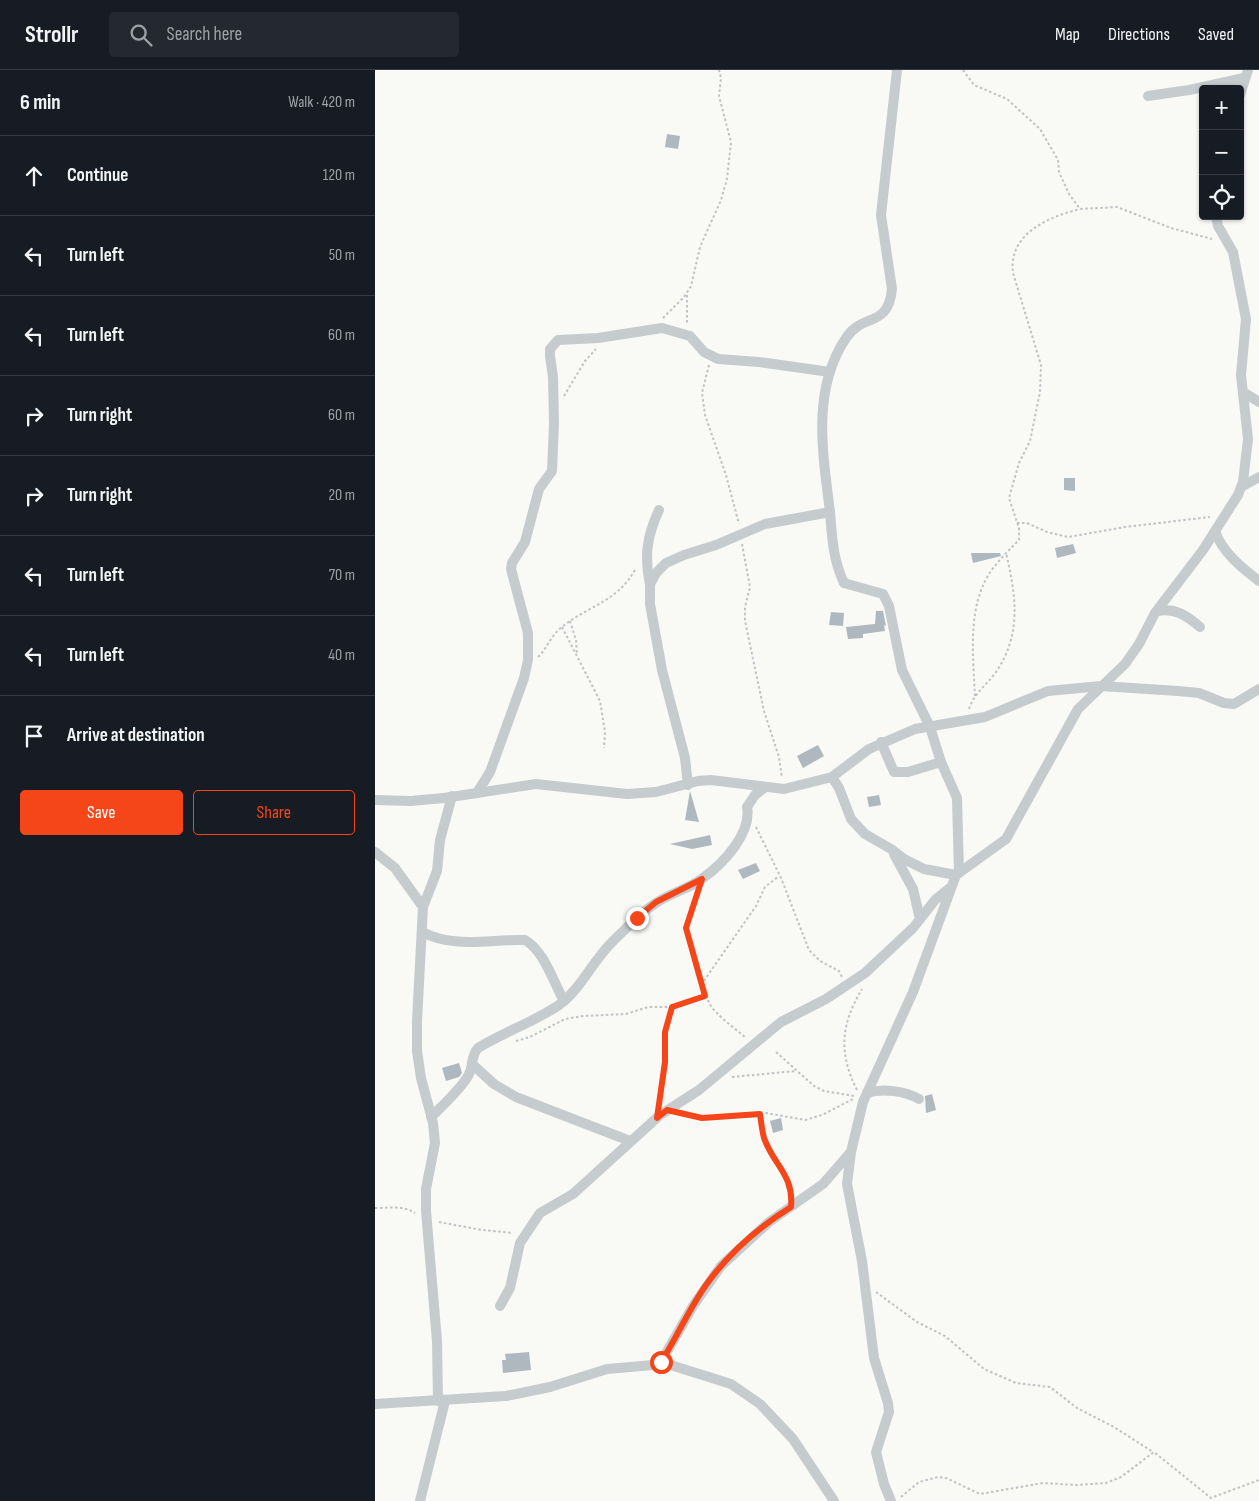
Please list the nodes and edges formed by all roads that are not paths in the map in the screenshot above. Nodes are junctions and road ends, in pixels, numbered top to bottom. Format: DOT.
graph roads {
  1 [pos="897,70"];
  2 [pos="1246,74"];
  3 [pos="1148,96"];
  4 [pos="1217,220"];
  5 [pos="830,372"];
  6 [pos="1243,392"];
  7 [pos="1259,402"];
  8 [pos="1259,477"];
  9 [pos="1241,488"];
  10 [pos="659,510"];
  11 [pos="830,512"];
  12 [pos="1215,531"];
  13 [pos="1259,581"];
  14 [pos="650,584"];
  15 [pos="1157,611"];
  16 [pos="1200,626"];
  17 [pos="1101,686"];
  18 [pos="1259,689"];
  19 [pos="930,727"];
  20 [pos="881,742"];
  21 [pos="941,762"];
  22 [pos="831,777"];
  23 [pos="688,785"];
  24 [pos="764,788"];
  25 [pos="477,793"];
  26 [pos="452,796"];
  27 [pos="375,800"];
  28 [pos="891,849"];
  29 [pos="375,852"];
  30 [pos="957,874"];
  31 [pos="951,888"];
  32 [pos="423,907"];
  33 [pos="920,919"];
  34 [pos="422,932"];
  35 [pos="564,1000"];
  36 [pos="472,1064"];
  37 [pos="867,1093"];
  38 [pos="919,1099"];
  39 [pos="431,1118"];
  40 [pos="630,1141"];
  41 [pos="851,1152"];
  42 [pos="500,1306"];
  43 [pos="661,1362"];
  44 [pos="441,1401"];
  45 [pos="375,1404"];
  46 [pos="420,1501"];
  47 [pos="835,1501"];
  48 [pos="891,1501"];
  1 -- 5 [label="street"];
  2 -- 3 [label="street"];
  4 -- 6 [label="street"];
  5 -- 11 [label="street"];
  5 -- 25 [label="street"];
  6 -- 7 [label="street"];
  6 -- 9 [label="street"];
  8 -- 9 [label="street"];
  9 -- 12 [label="street"];
  10 -- 14 [label="street"];
  11 -- 14 [label="street"];
  11 -- 19 [label="street"];
  12 -- 13 [label="street"];
  12 -- 15 [label="street"];
  14 -- 23 [label="street"];
  15 -- 16 [label="street"];
  15 -- 17 [label="street"];
  17 -- 18 [label="street"];
  17 -- 19 [label="street"];
  17 -- 30 [label="street"];
  19 -- 20 [label="street"];
  19 -- 21 [label="street"];
  20 -- 21 [label="street"];
  20 -- 22 [label="street"];
  21 -- 30 [label="street"];
  22 -- 24 [label="street"];
  22 -- 28 [label="street"];
  23 -- 24 [label="street"];
  23 -- 25 [label="street"];
  24 -- 35 [label="street"];
  25 -- 26 [label="street"];
  26 -- 27 [label="street"];
  26 -- 32 [label="street"];
  28 -- 30 [label="street"];
  28 -- 33 [label="street"];
  29 -- 32 [label="street"];
  30 -- 31 [label="street"];
  31 -- 33 [label="street"];
  31 -- 37 [label="street"];
  32 -- 34 [label="street"];
  33 -- 40 [label="street"];
  34 -- 35 [label="street"];
  34 -- 39 [label="street"];
  35 -- 36 [label="street"];
  36 -- 39 [label="street"];
  36 -- 40 [label="street"];
  37 -- 38 [label="street"];
  37 -- 41 [label="street"];
  39 -- 44 [label="street"];
  40 -- 42 [label="street"];
  41 -- 43 [label="street"];
  41 -- 48 [label="street"];
  43 -- 44 [label="street"];
  43 -- 47 [label="street"];
  44 -- 45 [label="street"];
  44 -- 46 [label="street"];
}
